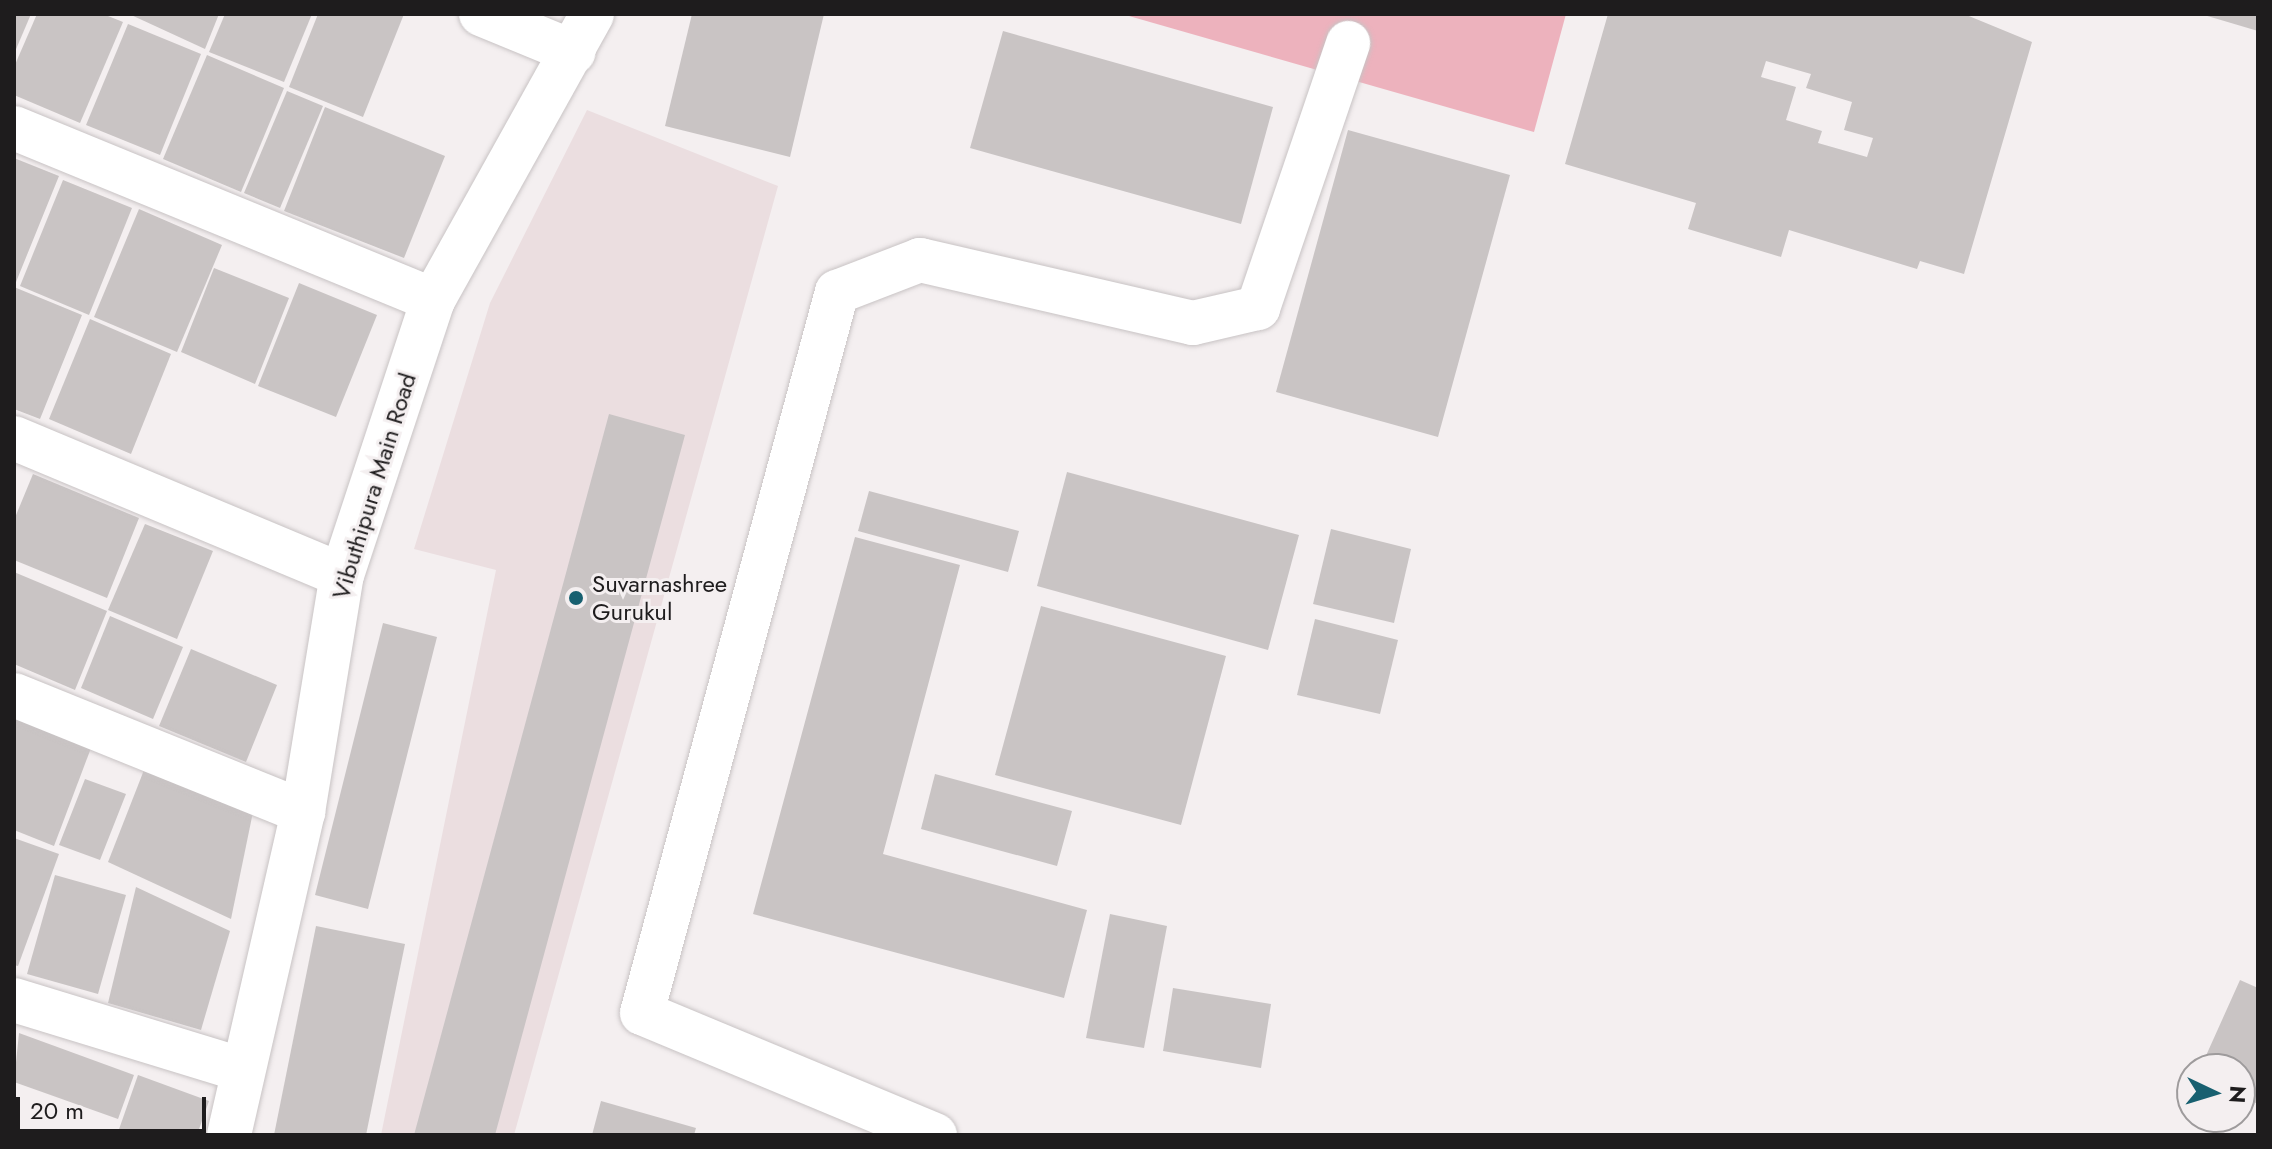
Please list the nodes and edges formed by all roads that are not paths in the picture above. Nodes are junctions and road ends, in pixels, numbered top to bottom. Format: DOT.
graph roads {
  1 [pos="481,14"];
  2 [pos="582,33"];
  3 [pos="1348,43"];
  4 [pos="14,128"];
  5 [pos="433,300"];
  6 [pos="14,438"];
  7 [pos="342,575"];
  8 [pos="14,695"];
  9 [pos="303,812"];
  10 [pos="14,1000"];
  11 [pos="239,1069"];
  12 [pos="229,1135"];
  13 [pos="935,1135"];
  1 -- 2 [label="street"];
  2 -- 5 [label="street, Vibuthipura Main Road"];
  3 -- 13 [label="street"];
  4 -- 5 [label="street"];
  5 -- 7 [label="street, Vibuthipura Main Road"];
  6 -- 7 [label="street"];
  7 -- 9 [label="street, Vibuthipura Main Road"];
  8 -- 9 [label="street"];
  9 -- 11 [label="street, Vibuthipura Main Road"];
  10 -- 11 [label="street"];
  11 -- 12 [label="street, Vibuthipura Main Road"];
}
